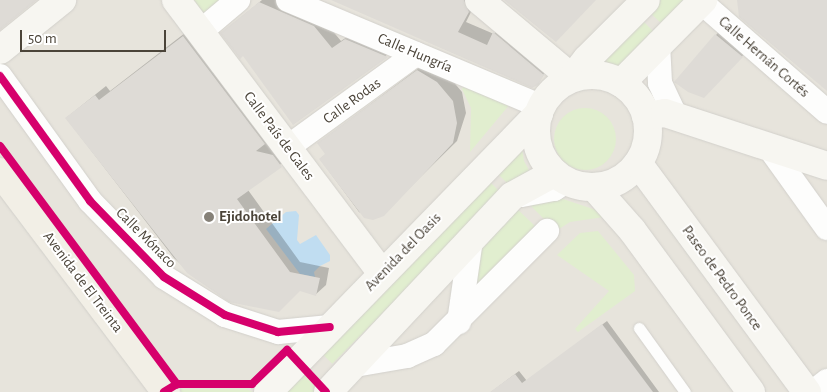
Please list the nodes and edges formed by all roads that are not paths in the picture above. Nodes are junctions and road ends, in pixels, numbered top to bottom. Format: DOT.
graph roads {
  1 [pos="62,0"];
  2 [pos="176,0"];
  3 [pos="238,0"];
  4 [pos="288,0"];
  5 [pos="479,0"];
  6 [pos="646,0"];
  7 [pos="702,1"];
  8 [pos="200,32"];
  9 [pos="658,43"];
  10 [pos="0,50"];
  11 [pos="416,54"];
  12 [pos="0,76"];
  13 [pos="572,78"];
  14 [pos="620,83"];
  15 [pos="540,110"];
  16 [pos="827,112"];
  17 [pos="646,116"];
  18 [pos="676,117"];
  19 [pos="768,146"];
  20 [pos="288,148"];
  21 [pos="638,163"];
  22 [pos="827,166"];
  23 [pos="0,172"];
  24 [pos="561,177"];
  25 [pos="594,187"];
  26 [pos="827,228"];
  27 [pos="547,231"];
  28 [pos="471,240"];
  29 [pos="382,272"];
  30 [pos="459,322"];
  31 [pos="330,327"];
  32 [pos="639,328"];
  33 [pos="355,365"];
  34 [pos="827,381"];
  35 [pos="166,392"];
  36 [pos="268,392"];
  37 [pos="328,392"];
  38 [pos="685,392"];
  39 [pos="751,392"];
  40 [pos="807,392"];
  41 [pos="813,392"];
  1 -- 10 [label="main road"];
  2 -- 8 [label="main road, Calle País de Gales"];
  3 -- 8 [label="street"];
  4 -- 11 [label="street, Calle Hungría"];
  5 -- 13 [label="main road"];
  6 -- 13 [label="main road"];
  7 -- 9 [label="main road"];
  7 -- 16 [label="street, Calle Hernán Cortés"];
  8 -- 20 [label="main road, Calle País de Gales"];
  9 -- 14 [label="main road"];
  9 -- 18 [label="street"];
  11 -- 15 [label="street, Calle Hungría"];
  11 -- 20 [label="street, Calle Rodas"];
  12 -- 31 [label="street, Calle Mónaco"];
  13 -- 14 [label="main road"];
  13 -- 15 [label="main road"];
  14 -- 17 [label="main road"];
  15 -- 24 [label="main road"];
  15 -- 29 [label="main road, Avenida del Oasis"];
  17 -- 18 [label="main road"];
  17 -- 21 [label="main road"];
  18 -- 19 [label="main road"];
  19 -- 22 [label="main road"];
  19 -- 26 [label="street"];
  20 -- 29 [label="main road, Calle País de Gales"];
  21 -- 25 [label="main road"];
  21 -- 40 [label="main road, Paseo de Pedro Ponce"];
  23 -- 35 [label="main road, Avenida de El Treinta"];
  24 -- 25 [label="main road"];
  24 -- 28 [label="main road"];
  25 -- 39 [label="main road"];
  27 -- 30 [label="street"];
  28 -- 30 [label="street"];
  28 -- 33 [label="main road"];
  29 -- 31 [label="main road, Avenida del Oasis"];
  30 -- 33 [label="street"];
  31 -- 36 [label="main road, Avenida del Oasis"];
  32 -- 38 [label="lane"];
  33 -- 37 [label="main road"];
  34 -- 41 [label="street"];
}
